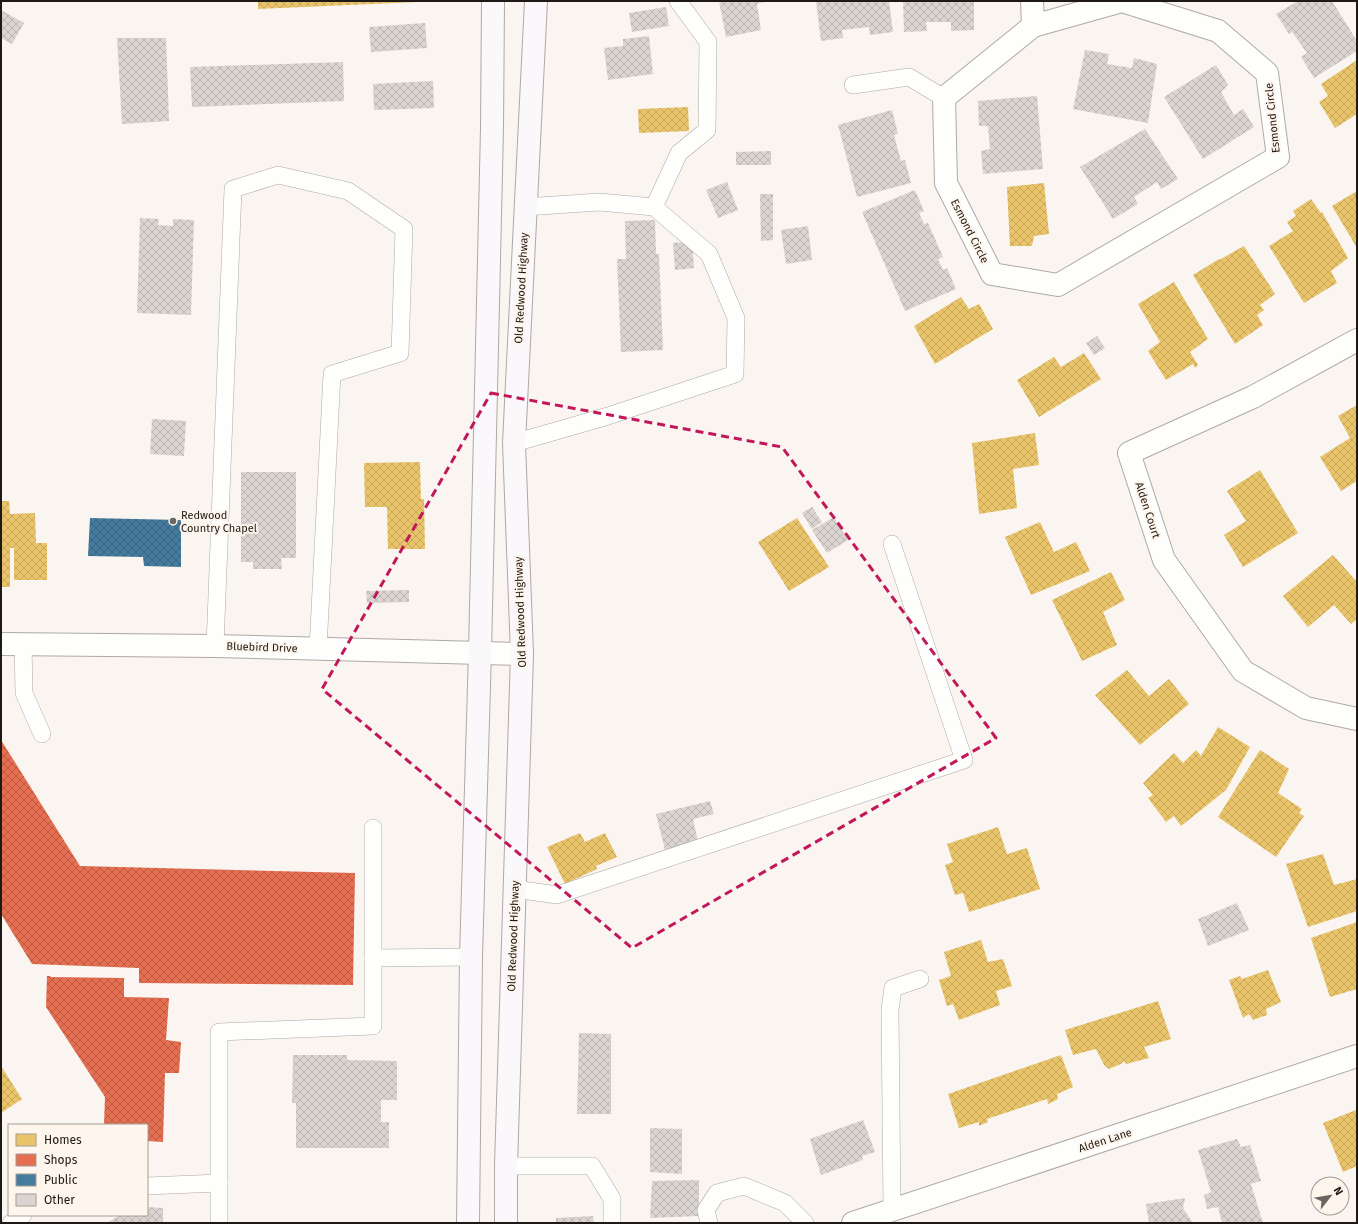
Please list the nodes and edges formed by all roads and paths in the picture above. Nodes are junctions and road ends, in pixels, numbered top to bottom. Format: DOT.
graph roads {
  1 [pos="493,1"];
  2 [pos="536,1"];
  3 [pos="678,1"];
  4 [pos="1032,1"];
  5 [pos="1033,26"];
  6 [pos="853,86"];
  7 [pos="944,98"];
  8 [pos="525,207"];
  9 [pos="654,207"];
  10 [pos="1357,340"];
  11 [pos="514,443"];
  12 [pos="892,544"];
  13 [pos="1,644"];
  14 [pos="23,644"];
  15 [pos="215,646"];
  16 [pos="318,649"];
  17 [pos="480,652"];
  18 [pos="522,654"];
  19 [pos="1357,719"];
  20 [pos="42,734"];
  21 [pos="373,828"];
  22 [pos="515,889"];
  23 [pos="471,957"];
  24 [pos="373,958"];
  25 [pos="920,979"];
  26 [pos="1357,1056"];
  27 [pos="506,1166"];
  28 [pos="219,1183"];
  29 [pos="148,1186"];
  30 [pos="892,1210"];
  31 [pos="22,1216"];
  32 [pos="861,1222"];
  33 [pos="11,1223"];
  34 [pos="219,1223"];
  35 [pos="468,1223"];
  36 [pos="506,1223"];
  37 [pos="612,1223"];
  38 [pos="709,1223"];
  39 [pos="805,1223"];
  1 -- 17 [label="main road"];
  2 -- 8 [label="main road, Old Redwood Highway"];
  3 -- 9 [label="lane"];
  4 -- 5 [label="street"];
  5 -- 7 [label="street, Esmond Circle"];
  5 -- 7 [label="street, Esmond Circle"];
  6 -- 7 [label="lane"];
  8 -- 9 [label="lane"];
  8 -- 11 [label="main road, Old Redwood Highway"];
  9 -- 11 [label="lane"];
  10 -- 19 [label="street, Alden Court"];
  11 -- 18 [label="main road, Old Redwood Highway"];
  12 -- 22 [label="lane"];
  13 -- 14 [label="street, Bluebird Drive"];
  14 -- 15 [label="street, Bluebird Drive"];
  14 -- 20 [label="lane"];
  15 -- 16 [label="street, Bluebird Drive"];
  15 -- 16 [label="lane"];
  16 -- 17 [label="street, Bluebird Drive"];
  17 -- 18 [label="street, Bluebird Drive"];
  17 -- 23 [label="main road"];
  18 -- 22 [label="main road, Old Redwood Highway"];
  21 -- 24 [label="lane"];
  22 -- 27 [label="main road, Old Redwood Highway"];
  23 -- 24 [label="lane"];
  23 -- 35 [label="main road"];
  24 -- 28 [label="lane"];
  25 -- 30 [label="lane"];
  26 -- 30 [label="street, Alden Lane"];
  27 -- 36 [label="main road, Old Redwood Highway"];
  27 -- 37 [label="lane"];
  28 -- 29 [label="lane"];
  28 -- 34 [label="lane"];
  30 -- 32 [label="street, Alden Lane"];
  31 -- 33 [label="lane"];
  38 -- 39 [label="lane"];
}
